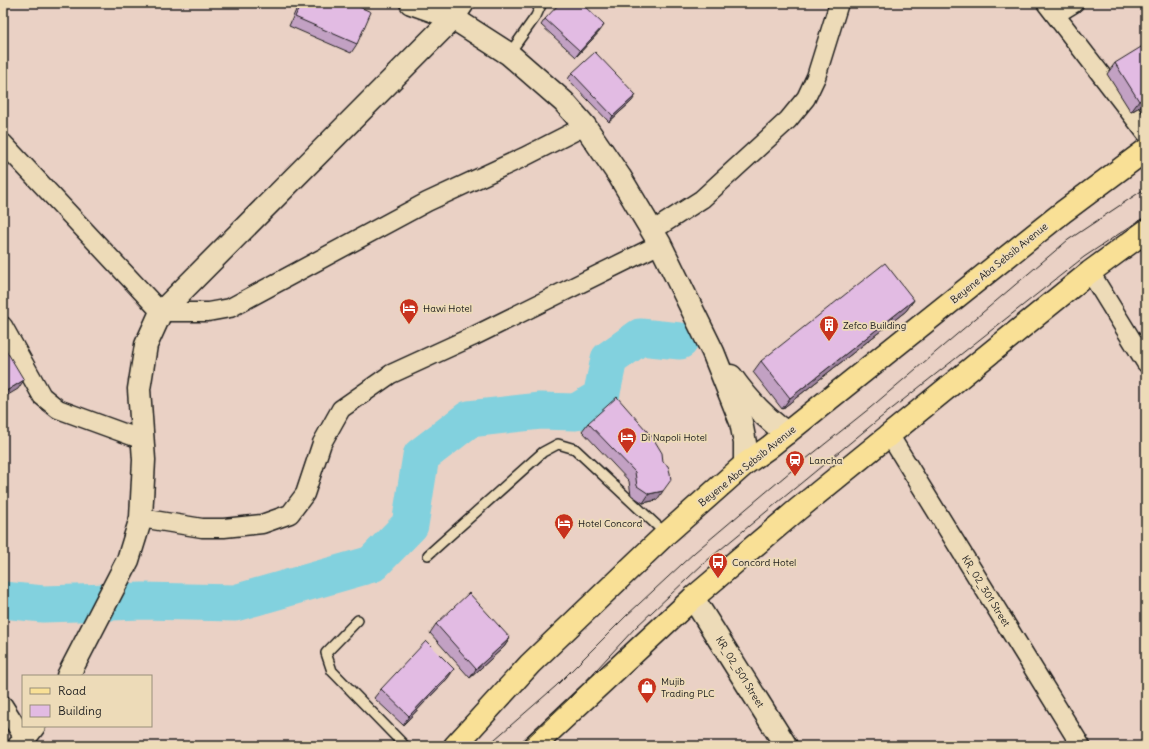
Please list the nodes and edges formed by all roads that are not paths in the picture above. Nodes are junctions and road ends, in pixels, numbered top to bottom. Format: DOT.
graph roads {
  1 [pos="410,3"];
  2 [pos="542,3"];
  3 [pos="839,3"];
  4 [pos="1074,3"];
  5 [pos="1051,8"];
  6 [pos="458,11"];
  7 [pos="509,54"];
  8 [pos="585,126"];
  9 [pos="1146,133"];
  10 [pos="3,143"];
  11 [pos="1146,150"];
  12 [pos="1146,231"];
  13 [pos="656,238"];
  14 [pos="1090,272"];
  15 [pos="161,312"];
  16 [pos="3,326"];
  17 [pos="713,352"];
  18 [pos="1146,363"];
  19 [pos="787,433"];
  20 [pos="890,436"];
  21 [pos="143,440"];
  22 [pos="745,464"];
  23 [pos="141,518"];
  24 [pos="666,534"];
  25 [pos="428,555"];
  26 [pos="693,598"];
  27 [pos="358,620"];
  28 [pos="69,675"];
  29 [pos="3,705"];
  30 [pos="26,737"];
  31 [pos="405,746"];
  32 [pos="455,746"];
  33 [pos="534,746"];
  34 [pos="786,746"];
  35 [pos="1081,746"];
  1 -- 6 [label="street"];
  2 -- 7 [label="lane"];
  3 -- 13 [label="street"];
  4 -- 5 [label="street"];
  5 -- 9 [label="street"];
  6 -- 7 [label="street"];
  6 -- 15 [label="street"];
  7 -- 8 [label="street"];
  8 -- 13 [label="street"];
  8 -- 15 [label="street"];
  10 -- 15 [label="street"];
  11 -- 19 [label="main road, Beyene Aba Sebsib Avenue"];
  12 -- 14 [label="main road"];
  13 -- 17 [label="street"];
  13 -- 23 [label="street"];
  14 -- 18 [label="street"];
  14 -- 20 [label="main road"];
  15 -- 21 [label="street"];
  16 -- 21 [label="street"];
  17 -- 19 [label="street"];
  17 -- 22 [label="street"];
  19 -- 22 [label="main road, Beyene Aba Sebsib Avenue"];
  20 -- 26 [label="main road"];
  20 -- 35 [label="street, KR_02_301 Street"];
  21 -- 23 [label="street"];
  22 -- 24 [label="main road, Beyene Aba Sebsib Avenue"];
  23 -- 28 [label="street"];
  24 -- 25 [label="lane"];
  24 -- 32 [label="main road, Beyene Aba Sebsib Avenue"];
  26 -- 33 [label="main road"];
  26 -- 34 [label="street, KR_02_501 Street"];
  27 -- 31 [label="lane"];
  29 -- 30 [label="street"];
}
